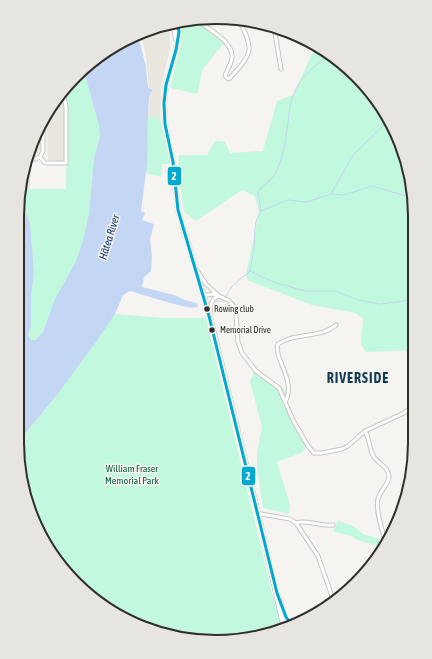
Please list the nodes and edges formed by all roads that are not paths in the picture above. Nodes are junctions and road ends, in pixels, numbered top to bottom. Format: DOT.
graph roads {
  1 [pos="203,24"];
  2 [pos="242,26"];
  3 [pos="179,28"];
  4 [pos="175,29"];
  5 [pos="275,33"];
  6 [pos="177,40"];
  7 [pos="281,69"];
  8 [pos="65,98"];
  9 [pos="43,133"];
  10 [pos="40,157"];
  11 [pos="33,159"];
  12 [pos="196,269"];
  13 [pos="204,296"];
  14 [pos="220,296"];
  15 [pos="209,316"];
  16 [pos="336,325"];
  17 [pos="285,402"];
  18 [pos="408,410"];
  19 [pos="365,431"];
  20 [pos="258,514"];
  21 [pos="296,523"];
  22 [pos="333,525"];
  23 [pos="384,535"];
  24 [pos="277,593"];
  25 [pos="332,596"];
  26 [pos="288,620"];
  27 [pos="283,623"];
  1 -- 2 [label="street"];
  3 -- 6 [label="main road"];
  4 -- 6 [label="main road"];
  5 -- 7 [label="street"];
  6 -- 12 [label="main road"];
  8 -- 10 [label="street"];
  9 -- 10 [label="street"];
  10 -- 11 [label="street"];
  12 -- 13 [label="main road"];
  12 -- 14 [label="street"];
  13 -- 14 [label="street"];
  13 -- 15 [label="main road"];
  14 -- 15 [label="street"];
  14 -- 17 [label="street"];
  15 -- 20 [label="main road"];
  16 -- 17 [label="street"];
  17 -- 19 [label="street"];
  18 -- 19 [label="street"];
  19 -- 23 [label="street"];
  20 -- 21 [label="street"];
  20 -- 24 [label="main road"];
  21 -- 22 [label="street"];
  21 -- 25 [label="street"];
  24 -- 26 [label="main road"];
  24 -- 27 [label="main road"];
}
